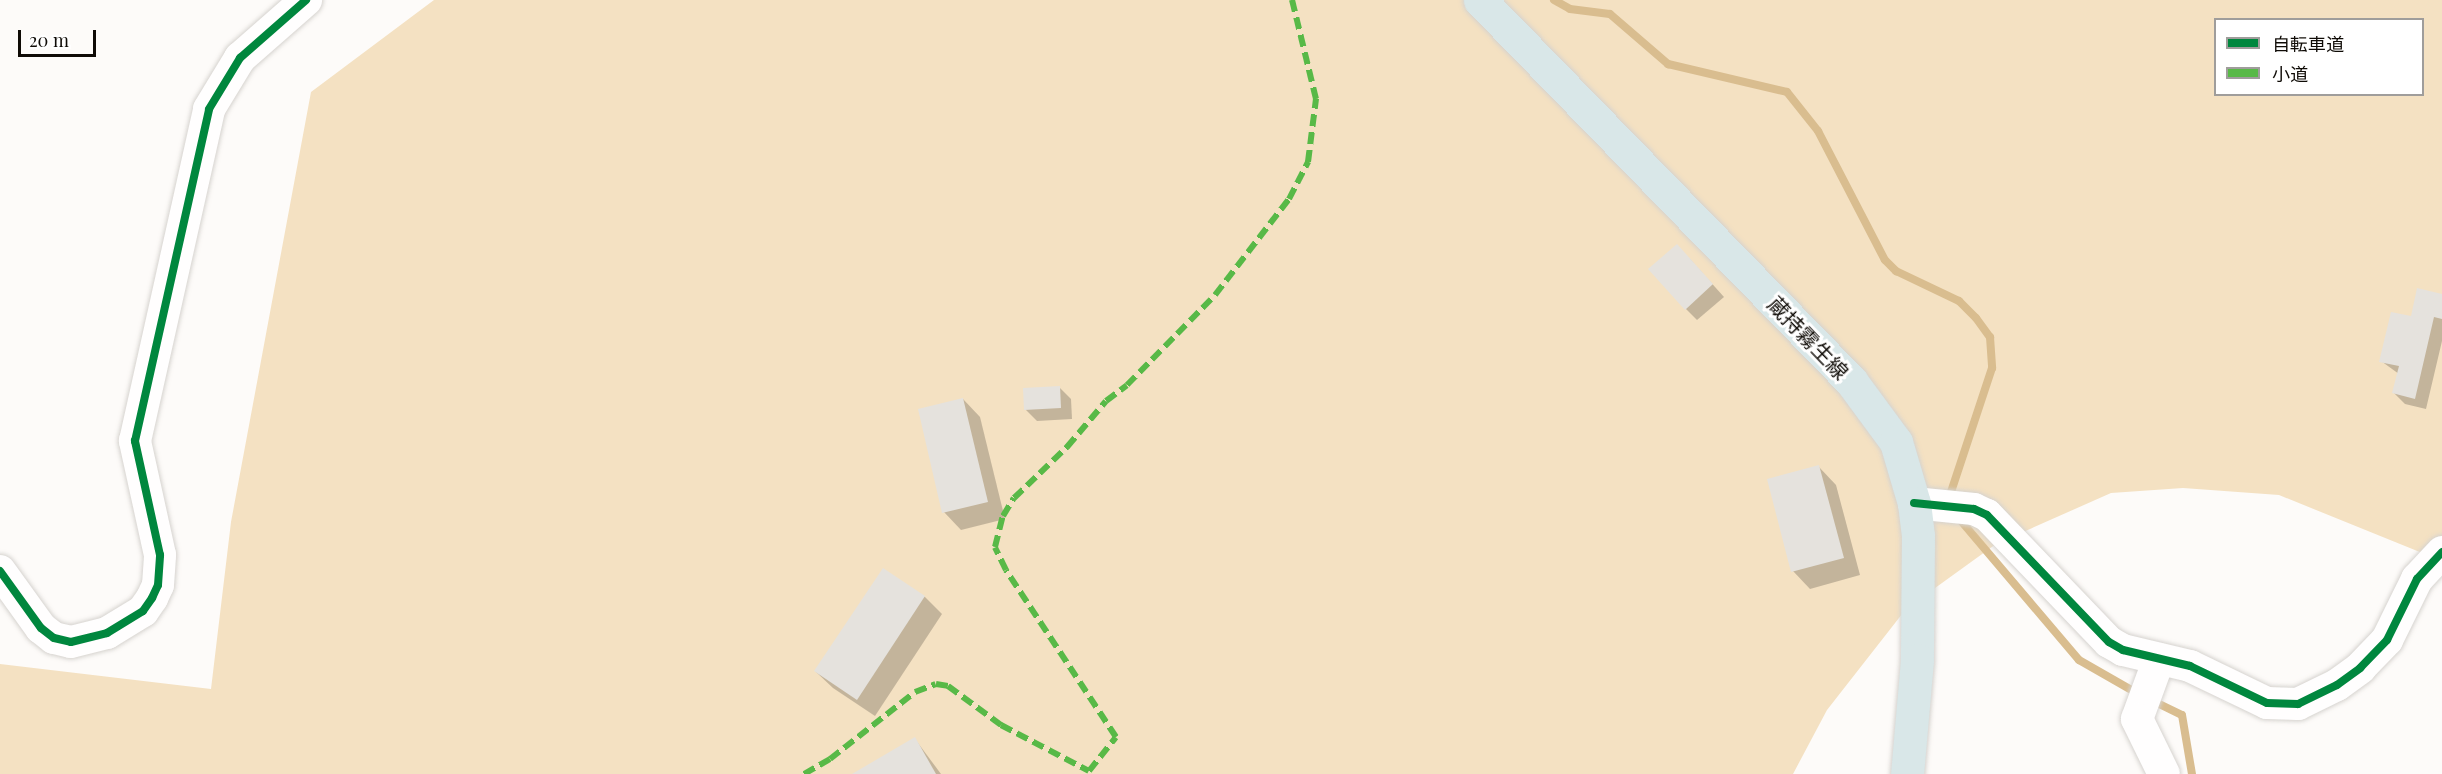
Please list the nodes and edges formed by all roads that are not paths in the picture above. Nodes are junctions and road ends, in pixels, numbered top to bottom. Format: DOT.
graph roads {
  1 [pos="306,0"];
  2 [pos="1480,0"];
  3 [pos="1923,504"];
  4 [pos="2442,552"];
  5 [pos="0,571"];
  6 [pos="2156,668"];
  7 [pos="1907,774"];
  8 [pos="2164,774"];
  1 -- 5 [label="street"];
  2 -- 3 [label="main road, 蔵持霧生線"];
  3 -- 6 [label="street"];
  3 -- 7 [label="main road, 蔵持霧生線"];
  4 -- 6 [label="street"];
  6 -- 8 [label="street"];
}
